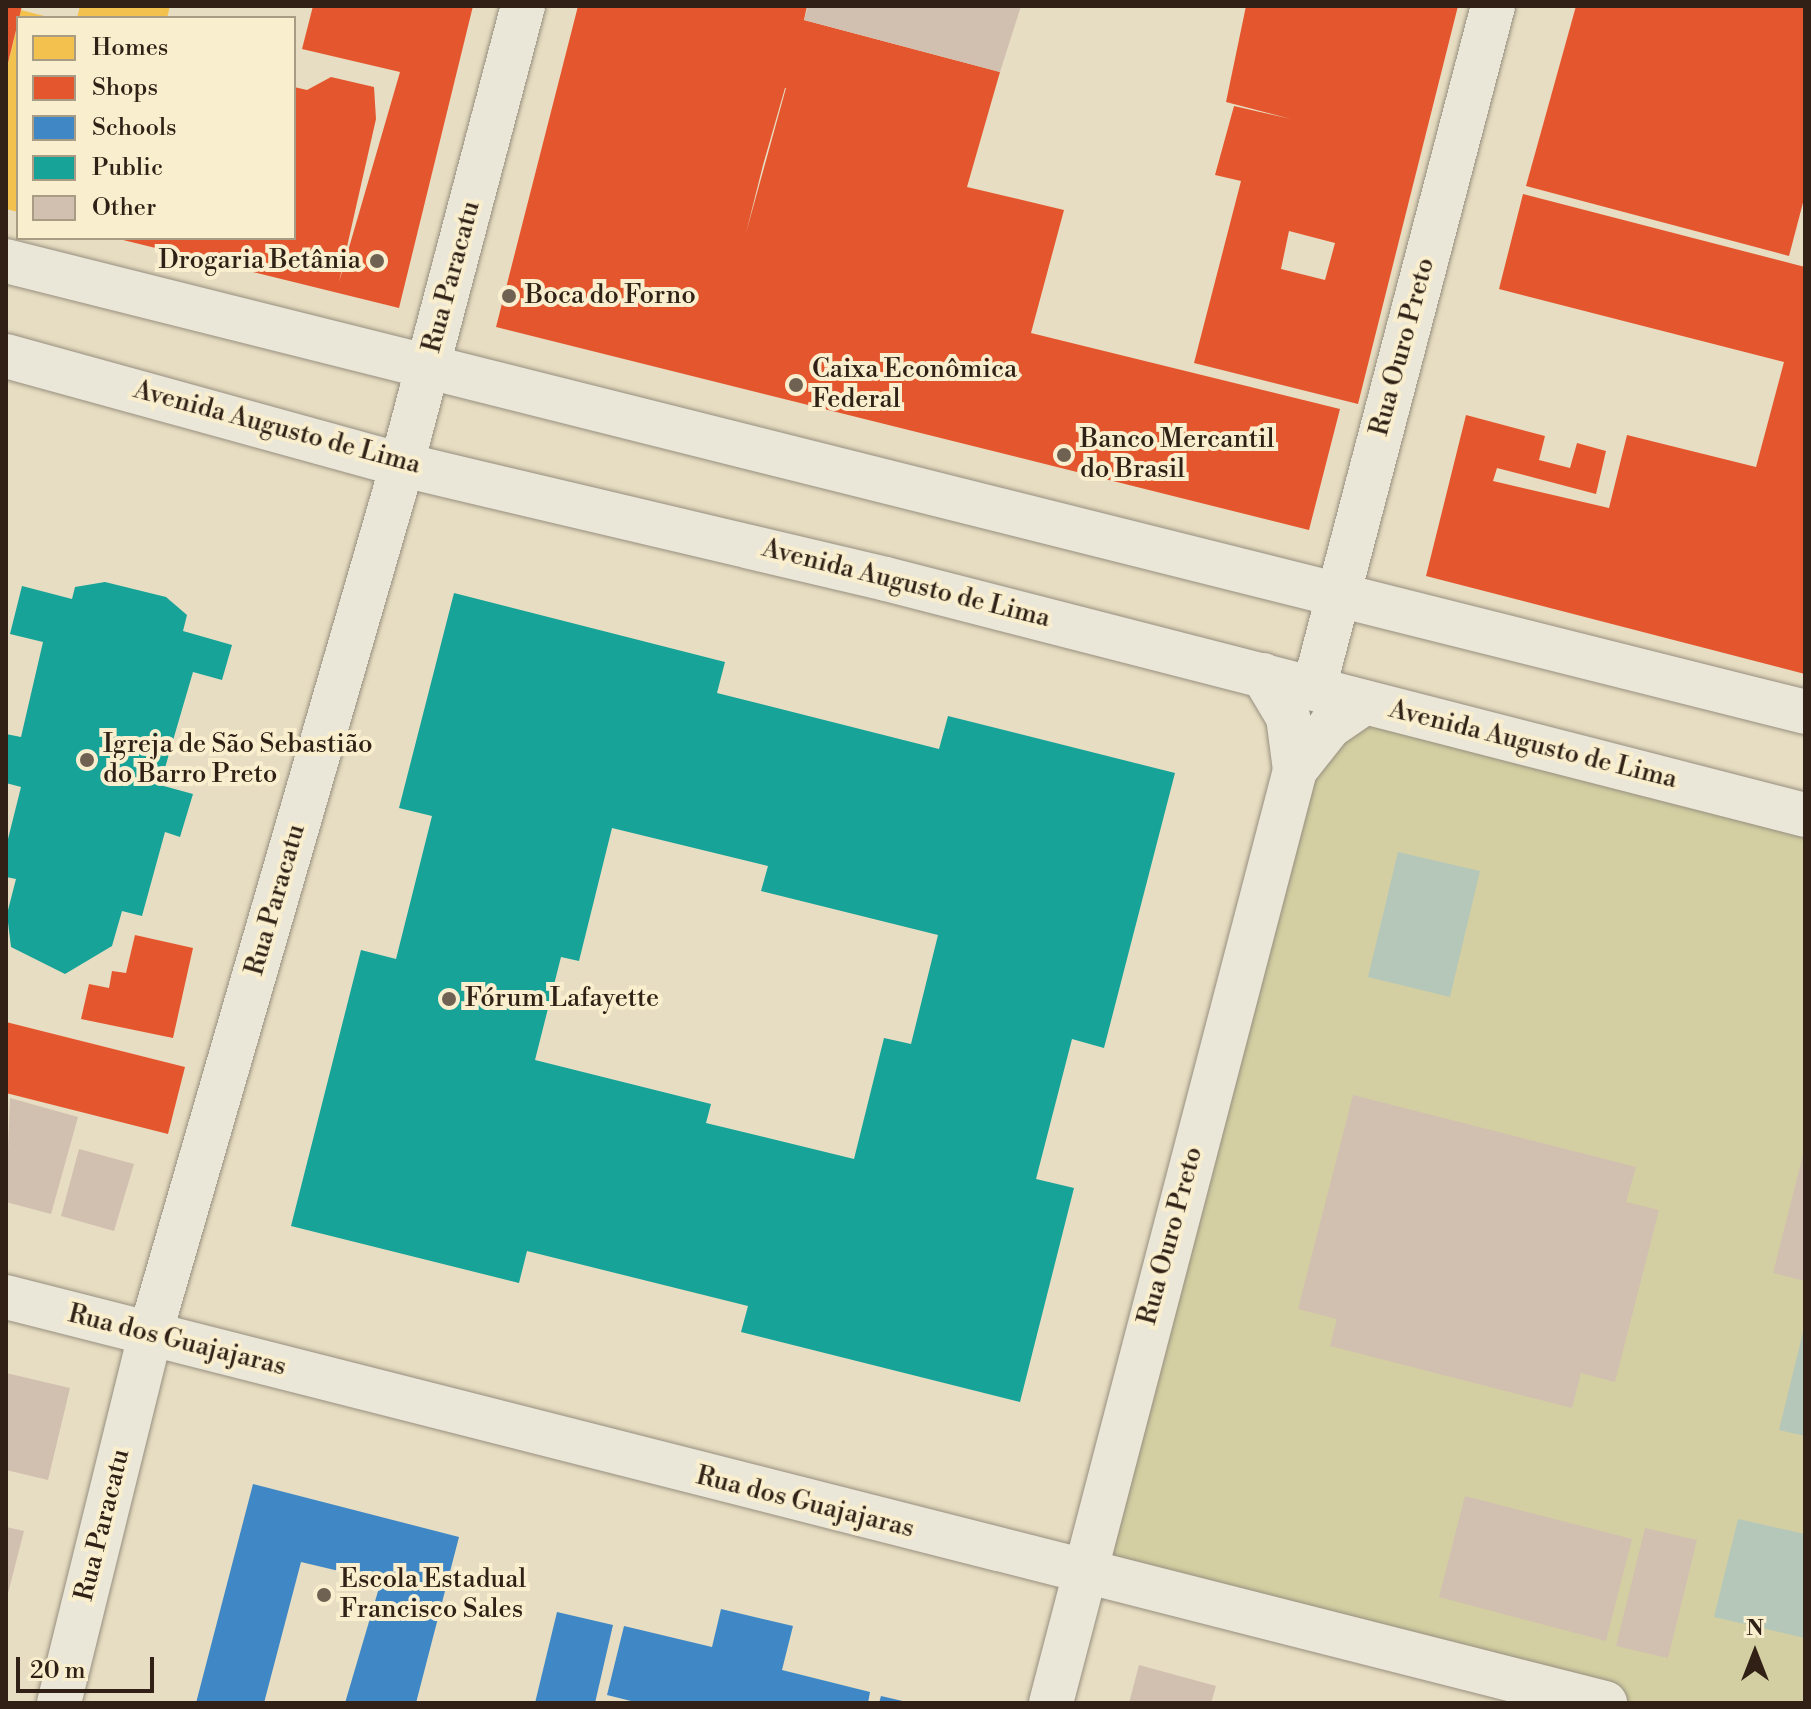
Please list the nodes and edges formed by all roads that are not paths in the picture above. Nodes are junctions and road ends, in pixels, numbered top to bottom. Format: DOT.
graph roads {
  1 [pos="523,6"];
  2 [pos="1493,6"];
  3 [pos="6,261"];
  4 [pos="6,356"];
  5 [pos="427,370"];
  6 [pos="399,464"];
  7 [pos="1338,592"];
  8 [pos="1263,675"];
  9 [pos="1314,688"];
  10 [pos="1365,702"];
  11 [pos="1805,712"];
  12 [pos="1295,770"];
  13 [pos="1805,815"];
  14 [pos="6,1297"];
  15 [pos="150,1334"];
  16 [pos="1081,1575"];
  17 [pos="59,1703"];
  18 [pos="1051,1703"];
  19 [pos="1605,1703"];
  1 -- 5 [label="street, Rua Paracatu"];
  2 -- 7 [label="street, Rua Ouro Preto"];
  3 -- 5 [label="street"];
  4 -- 6 [label="street, Avenida Augusto de Lima"];
  5 -- 6 [label="street, Rua Paracatu"];
  5 -- 7 [label="street"];
  6 -- 8 [label="street, Avenida Augusto de Lima"];
  6 -- 15 [label="street, Rua Paracatu"];
  7 -- 9 [label="street, Rua Ouro Preto"];
  7 -- 11 [label="street"];
  8 -- 9 [label="street, Avenida Augusto de Lima"];
  8 -- 12 [label="street, Rua Ouro Preto"];
  9 -- 10 [label="street, Avenida Augusto de Lima"];
  10 -- 12 [label="street, Rua Ouro Preto"];
  10 -- 13 [label="street, Avenida Augusto de Lima"];
  12 -- 16 [label="street, Rua Ouro Preto"];
  14 -- 15 [label="street, Rua dos Guajajaras"];
  15 -- 16 [label="street, Rua dos Guajajaras"];
  15 -- 17 [label="street, Rua Paracatu"];
  16 -- 18 [label="street, Rua Ouro Preto"];
  16 -- 19 [label="street, Rua dos Guajajaras"];
}
